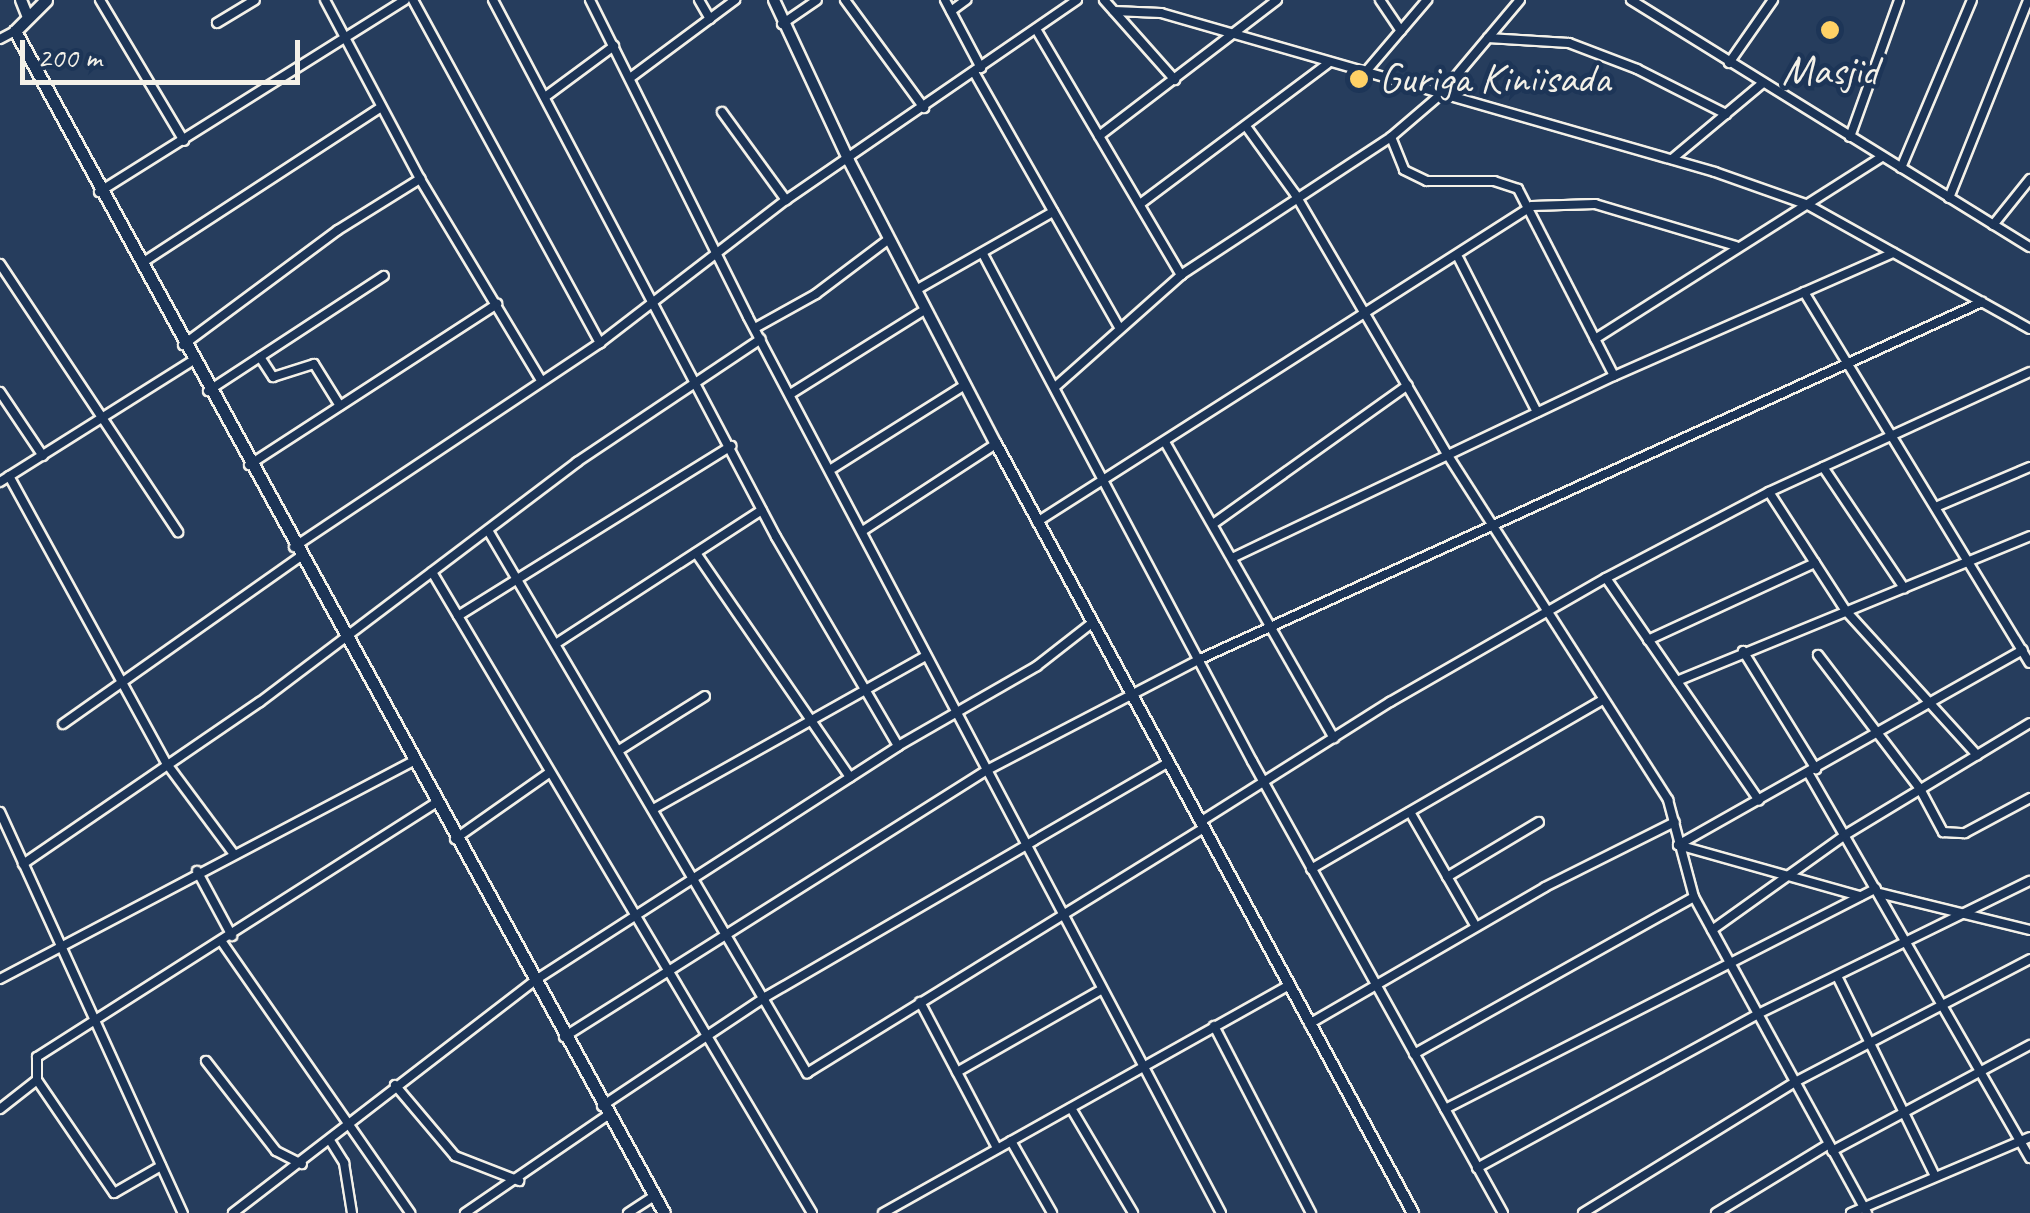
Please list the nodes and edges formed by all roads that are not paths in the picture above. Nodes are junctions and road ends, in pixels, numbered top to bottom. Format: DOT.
graph roads {
  1 [pos="21,0"];
  2 [pos="46,0"];
  3 [pos="100,0"];
  4 [pos="255,0"];
  5 [pos="325,0"];
  6 [pos="409,0"];
  7 [pos="493,0"];
  8 [pos="590,0"];
  9 [pos="699,0"];
  10 [pos="734,0"];
  11 [pos="774,0"];
  12 [pos="817,0"];
  13 [pos="845,0"];
  14 [pos="945,0"];
  15 [pos="966,0"];
  16 [pos="1078,0"];
  17 [pos="1104,0"];
  18 [pos="1277,0"];
  19 [pos="1380,0"];
  20 [pos="1426,0"];
  21 [pos="1520,0"];
  22 [pos="1632,0"];
  23 [pos="1772,0"];
  24 [pos="1899,0"];
  25 [pos="1972,0"];
  26 [pos="2028,0"];
  27 [pos="951,11"];
  28 [pos="1114,11"];
  29 [pos="28,15"];
  30 [pos="710,19"];
  31 [pos="217,23"];
  32 [pos="782,24"];
  33 [pos="1036,29"];
  34 [pos="15,30"];
  35 [pos="1400,31"];
  36 [pos="1232,35"];
  37 [pos="1488,38"];
  38 [pos="0,40"];
  39 [pos="346,40"];
  40 [pos="614,46"];
  41 [pos="1730,62"];
  42 [pos="1327,64"];
  43 [pos="978,70"];
  44 [pos="1364,75"];
  45 [pos="630,78"];
  46 [pos="1175,80"];
  47 [pos="1763,83"];
  48 [pos="1440,95"];
  49 [pos="544,97"];
  50 [pos="381,107"];
  51 [pos="924,108"];
  52 [pos="722,112"];
  53 [pos="1726,114"];
  54 [pos="1248,130"];
  55 [pos="1099,136"];
  56 [pos="1391,137"];
  57 [pos="1850,137"];
  58 [pos="184,140"];
  59 [pos="1882,156"];
  60 [pos="1672,159"];
  61 [pos="848,161"];
  62 [pos="1901,168"];
  63 [pos="420,179"];
  64 [pos="2030,180"];
  65 [pos="99,192"];
  66 [pos="1295,194"];
  67 [pos="1949,198"];
  68 [pos="786,200"];
  69 [pos="1140,204"];
  70 [pos="1808,205"];
  71 [pos="1532,206"];
  72 [pos="1053,212"];
  73 [pos="1993,224"];
  74 [pos="889,239"];
  75 [pos="1736,246"];
  76 [pos="2030,248"];
  77 [pos="718,253"];
  78 [pos="1893,253"];
  79 [pos="984,254"];
  80 [pos="1459,258"];
  81 [pos="0,264"];
  82 [pos="139,265"];
  83 [pos="1182,275"];
  84 [pos="384,276"];
  85 [pos="916,290"];
  86 [pos="1804,292"];
  87 [pos="1982,302"];
  88 [pos="497,304"];
  89 [pos="651,304"];
  90 [pos="926,309"];
  91 [pos="1367,315"];
  92 [pos="1118,326"];
  93 [pos="754,328"];
  94 [pos="2030,329"];
  95 [pos="1595,338"];
  96 [pos="760,339"];
  97 [pos="600,343"];
  98 [pos="183,345"];
  99 [pos="260,357"];
  100 [pos="1847,361"];
  101 [pos="192,362"];
  102 [pos="2030,372"];
  103 [pos="1614,376"];
  104 [pos="540,380"];
  105 [pos="965,384"];
  106 [pos="698,385"];
  107 [pos="1408,385"];
  108 [pos="1055,388"];
  109 [pos="0,392"];
  110 [pos="208,392"];
  111 [pos="792,394"];
  112 [pos="340,406"];
  113 [pos="1537,412"];
  114 [pos="107,419"];
  115 [pos="1893,435"];
  116 [pos="1165,442"];
  117 [pos="996,444"];
  118 [pos="731,446"];
  119 [pos="1447,454"];
  120 [pos="43,456"];
  121 [pos="249,465"];
  122 [pos="1824,467"];
  123 [pos="2030,467"];
  124 [pos="833,468"];
  125 [pos="10,476"];
  126 [pos="0,482"];
  127 [pos="1103,483"];
  128 [pos="1769,492"];
  129 [pos="1938,506"];
  130 [pos="762,510"];
  131 [pos="1038,522"];
  132 [pos="1494,522"];
  133 [pos="1212,524"];
  134 [pos="864,530"];
  135 [pos="178,532"];
  136 [pos="488,532"];
  137 [pos="2030,536"];
  138 [pos="297,552"];
  139 [pos="696,553"];
  140 [pos="1232,558"];
  141 [pos="1973,561"];
  142 [pos="1815,563"];
  143 [pos="432,572"];
  144 [pos="516,576"];
  145 [pos="1606,578"];
  146 [pos="1904,588"];
  147 [pos="1846,611"];
  148 [pos="1548,614"];
  149 [pos="458,616"];
  150 [pos="1092,624"];
  151 [pos="1271,624"];
  152 [pos="2030,634"];
  153 [pos="343,636"];
  154 [pos="1648,640"];
  155 [pos="2017,640"];
  156 [pos="557,644"];
  157 [pos="2022,650"];
  158 [pos="1743,651"];
  159 [pos="1818,655"];
  160 [pos="926,656"];
  161 [pos="1198,660"];
  162 [pos="2030,663"];
  163 [pos="120,682"];
  164 [pos="1677,682"];
  165 [pos="864,688"];
  166 [pos="1130,695"];
  167 [pos="705,696"];
  168 [pos="1604,700"];
  169 [pos="1925,702"];
  170 [pos="956,711"];
  171 [pos="811,719"];
  172 [pos="2030,723"];
  173 [pos="63,724"];
  174 [pos="1874,728"];
  175 [pos="1334,738"];
  176 [pos="898,746"];
  177 [pos="621,749"];
  178 [pos="1977,755"];
  179 [pos="413,761"];
  180 [pos="1167,763"];
  181 [pos="168,764"];
  182 [pos="987,770"];
  183 [pos="549,772"];
  184 [pos="1812,772"];
  185 [pos="850,777"];
  186 [pos="1264,783"];
  187 [pos="1920,789"];
  188 [pos="2030,798"];
  189 [pos="1759,801"];
  190 [pos="436,803"];
  191 [pos="655,808"];
  192 [pos="0,812"];
  193 [pos="1410,812"];
  194 [pos="1539,822"];
  195 [pos="1675,822"];
  196 [pos="1200,826"];
  197 [pos="1844,835"];
  198 [pos="455,838"];
  199 [pos="1024,841"];
  200 [pos="1678,845"];
  201 [pos="234,853"];
  202 [pos="23,864"];
  203 [pos="1312,869"];
  204 [pos="197,871"];
  205 [pos="1796,874"];
  206 [pos="694,876"];
  207 [pos="1448,877"];
  208 [pos="2030,881"];
  209 [pos="1877,890"];
  210 [pos="1860,896"];
  211 [pos="1694,897"];
  212 [pos="1060,911"];
  213 [pos="1968,911"];
  214 [pos="635,915"];
  215 [pos="1475,925"];
  216 [pos="1712,930"];
  217 [pos="2030,930"];
  218 [pos="728,934"];
  219 [pos="232,936"];
  220 [pos="222,942"];
  221 [pos="1907,942"];
  222 [pos="61,946"];
  223 [pos="2030,959"];
  224 [pos="1730,963"];
  225 [pos="668,971"];
  226 [pos="1837,976"];
  227 [pos="0,978"];
  228 [pos="534,981"];
  229 [pos="1376,984"];
  230 [pos="1287,986"];
  231 [pos="1101,990"];
  232 [pos="767,996"];
  233 [pos="920,1002"];
  234 [pos="1943,1003"];
  235 [pos="1758,1014"];
  236 [pos="94,1021"];
  237 [pos="1309,1024"];
  238 [pos="1214,1026"];
  239 [pos="564,1037"];
  240 [pos="708,1040"];
  241 [pos="1868,1043"];
  242 [pos="2030,1046"];
  243 [pos="1414,1054"];
  244 [pos="206,1061"];
  245 [pos="1141,1068"];
  246 [pos="1983,1070"];
  247 [pos="957,1072"];
  248 [pos="37,1080"];
  249 [pos="1795,1082"];
  250 [pos="395,1085"];
  251 [pos="1070,1108"];
  252 [pos="1445,1108"];
  253 [pos="0,1110"];
  254 [pos="605,1110"];
  255 [pos="1904,1112"];
  256 [pos="351,1123"];
  257 [pos="2030,1137"];
  258 [pos="1011,1141"];
  259 [pos="2020,1141"];
  260 [pos="332,1142"];
  261 [pos="1831,1147"];
  262 [pos="998,1148"];
  263 [pos="2030,1158"];
  264 [pos="302,1164"];
  265 [pos="162,1166"];
  266 [pos="1478,1168"];
  267 [pos="1935,1176"];
  268 [pos="519,1181"];
  269 [pos="654,1196"];
  270 [pos="1865,1210"];
  271 [pos="183,1213"];
  272 [pos="233,1213"];
  273 [pos="352,1213"];
  274 [pos="410,1213"];
  275 [pos="465,1213"];
  276 [pos="628,1213"];
  277 [pos="664,1213"];
  278 [pos="812,1213"];
  279 [pos="882,1213"];
  280 [pos="1052,1213"];
  281 [pos="1134,1213"];
  282 [pos="1221,1213"];
  283 [pos="1311,1213"];
  284 [pos="1413,1213"];
  285 [pos="1502,1213"];
  286 [pos="1583,1213"];
  287 [pos="1716,1213"];
  288 [pos="1852,1213"];
  1 -- 29 [label="street"];
  2 -- 29 [label="main road"];
  3 -- 58 [label="street"];
  4 -- 31 [label="street"];
  5 -- 39 [label="street"];
  6 -- 39 [label="street"];
  6 -- 97 [label="street"];
  7 -- 49 [label="street"];
  8 -- 40 [label="street"];
  9 -- 30 [label="street"];
  10 -- 30 [label="street"];
  11 -- 32 [label="street"];
  12 -- 32 [label="street"];
  13 -- 51 [label="street"];
  14 -- 27 [label="street"];
  15 -- 27 [label="street"];
  16 -- 33 [label="street"];
  17 -- 28 [label="street"];
  18 -- 36 [label="street"];
  19 -- 35 [label="street"];
  20 -- 35 [label="street"];
  21 -- 37 [label="street"];
  22 -- 41 [label="street"];
  23 -- 41 [label="street"];
  24 -- 57 [label="street"];
  25 -- 62 [label="street"];
  26 -- 67 [label="street"];
  27 -- 43 [label="street"];
  28 -- 36 [label="street"];
  28 -- 46 [label="street"];
  29 -- 34 [label="main road"];
  30 -- 45 [label="street"];
  32 -- 61 [label="street"];
  33 -- 43 [label="street"];
  33 -- 55 [label="street"];
  34 -- 38 [label="street"];
  34 -- 65 [label="main road"];
  35 -- 44 [label="street"];
  36 -- 42 [label="street"];
  36 -- 46 [label="street"];
  37 -- 48 [label="street"];
  37 -- 53 [label="street"];
  39 -- 50 [label="street"];
  39 -- 58 [label="street"];
  40 -- 45 [label="street"];
  40 -- 49 [label="street"];
  41 -- 47 [label="street"];
  42 -- 44 [label="street"];
  42 -- 54 [label="street"];
  43 -- 51 [label="street"];
  43 -- 72 [label="street"];
  44 -- 48 [label="street"];
  45 -- 77 [label="street"];
  46 -- 55 [label="street"];
  47 -- 53 [label="street"];
  47 -- 57 [label="street"];
  48 -- 56 [label="street"];
  48 -- 60 [label="street"];
  49 -- 89 [label="street"];
  50 -- 63 [label="street"];
  50 -- 82 [label="street"];
  51 -- 61 [label="street"];
  52 -- 68 [label="street"];
  53 -- 60 [label="street"];
  54 -- 66 [label="street"];
  54 -- 69 [label="street"];
  55 -- 69 [label="street"];
  56 -- 66 [label="street"];
  56 -- 71 [label="street"];
  57 -- 59 [label="street"];
  58 -- 65 [label="street"];
  59 -- 62 [label="street"];
  59 -- 70 [label="street"];
  60 -- 70 [label="street"];
  61 -- 68 [label="street"];
  61 -- 74 [label="street"];
  62 -- 67 [label="street"];
  63 -- 88 [label="street"];
  63 -- 98 [label="street"];
  64 -- 73 [label="street"];
  65 -- 82 [label="main road"];
  66 -- 83 [label="street"];
  66 -- 91 [label="street"];
  67 -- 73 [label="street"];
  68 -- 77 [label="street"];
  69 -- 83 [label="street"];
  70 -- 75 [label="street"];
  70 -- 78 [label="street"];
  71 -- 75 [label="street"];
  71 -- 80 [label="street"];
  71 -- 95 [label="street"];
  72 -- 79 [label="street"];
  72 -- 92 [label="street"];
  73 -- 76 [label="street"];
  74 -- 85 [label="street"];
  74 -- 93 [label="street"];
  75 -- 95 [label="street"];
  77 -- 89 [label="street"];
  77 -- 93 [label="street"];
  78 -- 86 [label="street"];
  78 -- 87 [label="street"];
  79 -- 85 [label="street"];
  79 -- 108 [label="street"];
  80 -- 91 [label="street"];
  80 -- 113 [label="street"];
  81 -- 114 [label="street"];
  82 -- 98 [label="main road"];
  83 -- 92 [label="street"];
  84 -- 99 [label="street"];
  85 -- 90 [label="street"];
  86 -- 100 [label="street"];
  86 -- 103 [label="street"];
  87 -- 94 [label="street"];
  87 -- 100 [label="street"];
  88 -- 104 [label="street"];
  88 -- 112 [label="street"];
  89 -- 97 [label="street"];
  89 -- 106 [label="street"];
  90 -- 105 [label="street"];
  90 -- 111 [label="street"];
  91 -- 107 [label="street"];
  91 -- 116 [label="street"];
  92 -- 108 [label="street"];
  93 -- 96 [label="street"];
  95 -- 103 [label="street"];
  96 -- 106 [label="street"];
  96 -- 111 [label="street"];
  97 -- 104 [label="street"];
  98 -- 101 [label="main road"];
  99 -- 110 [label="street"];
  99 -- 112 [label="street"];
  100 -- 115 [label="street"];
  100 -- 132 [label="street"];
  101 -- 110 [label="main road"];
  101 -- 114 [label="street"];
  102 -- 115 [label="street"];
  103 -- 113 [label="street"];
  104 -- 138 [label="street"];
  105 -- 117 [label="street"];
  105 -- 124 [label="street"];
  106 -- 118 [label="street"];
  106 -- 136 [label="street"];
  107 -- 119 [label="street"];
  107 -- 133 [label="street"];
  108 -- 127 [label="street"];
  109 -- 120 [label="street"];
  110 -- 121 [label="main road"];
  111 -- 124 [label="street"];
  112 -- 121 [label="street"];
  113 -- 119 [label="street"];
  114 -- 120 [label="street"];
  114 -- 135 [label="street"];
  115 -- 122 [label="street"];
  115 -- 129 [label="street"];
  116 -- 127 [label="street"];
  116 -- 133 [label="street"];
  117 -- 131 [label="street"];
  117 -- 134 [label="street"];
  118 -- 130 [label="street"];
  118 -- 144 [label="street"];
  119 -- 132 [label="street"];
  119 -- 140 [label="street"];
  120 -- 125 [label="street"];
  121 -- 138 [label="main road"];
  122 -- 128 [label="street"];
  122 -- 146 [label="street"];
  123 -- 129 [label="street"];
  124 -- 134 [label="street"];
  125 -- 126 [label="street"];
  125 -- 163 [label="street"];
  127 -- 131 [label="street"];
  127 -- 161 [label="street"];
  128 -- 142 [label="street"];
  128 -- 145 [label="street"];
  129 -- 141 [label="street"];
  130 -- 139 [label="street"];
  130 -- 165 [label="street"];
  131 -- 150 [label="street"];
  132 -- 148 [label="street"];
  132 -- 151 [label="street"];
  133 -- 140 [label="street"];
  134 -- 160 [label="street"];
  136 -- 143 [label="street"];
  136 -- 144 [label="street"];
  137 -- 141 [label="street"];
  138 -- 153 [label="main road"];
  138 -- 163 [label="street"];
  139 -- 156 [label="street"];
  139 -- 171 [label="street"];
  140 -- 151 [label="street"];
  141 -- 146 [label="street"];
  141 -- 155 [label="street"];
  142 -- 147 [label="street"];
  142 -- 154 [label="street"];
  143 -- 149 [label="street"];
  143 -- 153 [label="street"];
  144 -- 149 [label="street"];
  144 -- 156 [label="street"];
  145 -- 148 [label="street"];
  145 -- 154 [label="street"];
  146 -- 147 [label="street"];
  147 -- 158 [label="street"];
  147 -- 169 [label="street"];
  148 -- 168 [label="street"];
  148 -- 175 [label="street"];
  149 -- 183 [label="street"];
  150 -- 166 [label="street"];
  150 -- 170 [label="street"];
  151 -- 161 [label="street"];
  151 -- 175 [label="street"];
  152 -- 155 [label="street"];
  153 -- 179 [label="main road"];
  153 -- 181 [label="street"];
  154 -- 164 [label="street"];
  155 -- 157 [label="street"];
  156 -- 177 [label="street"];
  157 -- 162 [label="street"];
  157 -- 169 [label="street"];
  158 -- 164 [label="street"];
  158 -- 184 [label="street"];
  159 -- 174 [label="street"];
  160 -- 165 [label="street"];
  160 -- 170 [label="street"];
  161 -- 166 [label="street"];
  161 -- 186 [label="street"];
  163 -- 173 [label="street"];
  163 -- 181 [label="street"];
  164 -- 189 [label="street"];
  165 -- 171 [label="street"];
  165 -- 176 [label="street"];
  166 -- 180 [label="street"];
  166 -- 182 [label="street"];
  167 -- 177 [label="street"];
  168 -- 193 [label="street"];
  168 -- 195 [label="street"];
  169 -- 174 [label="street"];
  169 -- 178 [label="street"];
  170 -- 176 [label="street"];
  170 -- 182 [label="street"];
  171 -- 185 [label="street"];
  171 -- 191 [label="street"];
  172 -- 178 [label="street"];
  174 -- 184 [label="street"];
  174 -- 187 [label="street"];
  175 -- 186 [label="street"];
  176 -- 185 [label="street"];
  177 -- 191 [label="street"];
  178 -- 187 [label="street"];
  179 -- 190 [label="main road"];
  179 -- 201 [label="street"];
  180 -- 196 [label="street"];
  180 -- 199 [label="street"];
  181 -- 201 [label="street"];
  181 -- 202 [label="street"];
  182 -- 199 [label="street"];
  182 -- 218 [label="street"];
  183 -- 198 [label="street"];
  183 -- 214 [label="street"];
  184 -- 189 [label="street"];
  184 -- 197 [label="street"];
  185 -- 206 [label="street"];
  186 -- 196 [label="street"];
  186 -- 203 [label="street"];
  187 -- 188 [label="street"];
  187 -- 197 [label="street"];
  189 -- 200 [label="street"];
  190 -- 198 [label="main road"];
  190 -- 219 [label="street"];
  191 -- 206 [label="street"];
  192 -- 202 [label="street"];
  193 -- 203 [label="street"];
  193 -- 207 [label="street"];
  194 -- 207 [label="street"];
  195 -- 200 [label="street"];
  195 -- 215 [label="street"];
  196 -- 212 [label="street"];
  196 -- 230 [label="street"];
  197 -- 205 [label="street"];
  197 -- 209 [label="street"];
  198 -- 228 [label="main road"];
  199 -- 212 [label="street"];
  199 -- 232 [label="street"];
  200 -- 205 [label="street"];
  200 -- 211 [label="street"];
  201 -- 204 [label="street"];
  202 -- 222 [label="street"];
  203 -- 229 [label="street"];
  204 -- 219 [label="street"];
  204 -- 222 [label="street"];
  205 -- 210 [label="street"];
  205 -- 216 [label="street"];
  206 -- 214 [label="street"];
  206 -- 218 [label="street"];
  207 -- 215 [label="street"];
  208 -- 213 [label="street"];
  209 -- 210 [label="street"];
  209 -- 213 [label="street"];
  209 -- 221 [label="street"];
  210 -- 224 [label="street"];
  211 -- 216 [label="street"];
  211 -- 243 [label="street"];
  212 -- 231 [label="street"];
  212 -- 233 [label="street"];
  213 -- 217 [label="street"];
  213 -- 221 [label="street"];
  214 -- 225 [label="street"];
  214 -- 228 [label="street"];
  215 -- 229 [label="street"];
  216 -- 224 [label="street"];
  218 -- 225 [label="street"];
  218 -- 232 [label="street"];
  219 -- 220 [label="street"];
  220 -- 236 [label="street"];
  220 -- 256 [label="street"];
  221 -- 226 [label="street"];
  221 -- 234 [label="street"];
  222 -- 227 [label="street"];
  222 -- 236 [label="street"];
  223 -- 234 [label="street"];
  224 -- 235 [label="street"];
  224 -- 252 [label="street"];
  225 -- 239 [label="street"];
  225 -- 240 [label="street"];
  226 -- 235 [label="street"];
  226 -- 241 [label="street"];
  228 -- 239 [label="main road"];
  228 -- 250 [label="street"];
  229 -- 237 [label="street"];
  229 -- 243 [label="street"];
  230 -- 237 [label="street"];
  230 -- 238 [label="street"];
  231 -- 245 [label="street"];
  231 -- 247 [label="street"];
  232 -- 233 [label="street"];
  232 -- 240 [label="street"];
  233 -- 247 [label="street"];
  234 -- 241 [label="street"];
  234 -- 246 [label="street"];
  235 -- 249 [label="street"];
  235 -- 266 [label="street"];
  236 -- 248 [label="street"];
  236 -- 265 [label="street"];
  237 -- 284 [label="street"];
  238 -- 245 [label="street"];
  238 -- 283 [label="street"];
  239 -- 254 [label="main road"];
  240 -- 254 [label="street"];
  240 -- 278 [label="street"];
  241 -- 249 [label="street"];
  241 -- 255 [label="street"];
  242 -- 246 [label="street"];
  243 -- 252 [label="street"];
  244 -- 264 [label="street"];
  245 -- 251 [label="street"];
  245 -- 282 [label="street"];
  246 -- 255 [label="street"];
  246 -- 259 [label="street"];
  247 -- 262 [label="street"];
  248 -- 253 [label="street"];
  248 -- 265 [label="street"];
  249 -- 261 [label="street"];
  249 -- 286 [label="street"];
  250 -- 256 [label="street"];
  250 -- 268 [label="street"];
  251 -- 258 [label="street"];
  251 -- 281 [label="street"];
  252 -- 266 [label="street"];
  254 -- 268 [label="street"];
  254 -- 269 [label="main road"];
  255 -- 261 [label="street"];
  255 -- 267 [label="street"];
  256 -- 260 [label="street"];
  256 -- 274 [label="street"];
  257 -- 259 [label="street"];
  258 -- 262 [label="street"];
  258 -- 280 [label="street"];
  259 -- 263 [label="street"];
  259 -- 267 [label="street"];
  260 -- 264 [label="street"];
  260 -- 273 [label="street"];
  261 -- 270 [label="street"];
  261 -- 287 [label="street"];
  262 -- 279 [label="street"];
  264 -- 272 [label="street"];
  265 -- 271 [label="street"];
  266 -- 285 [label="street"];
  267 -- 270 [label="street"];
  268 -- 275 [label="street"];
  269 -- 276 [label="street"];
  269 -- 277 [label="main road"];
  270 -- 288 [label="street"];
}
